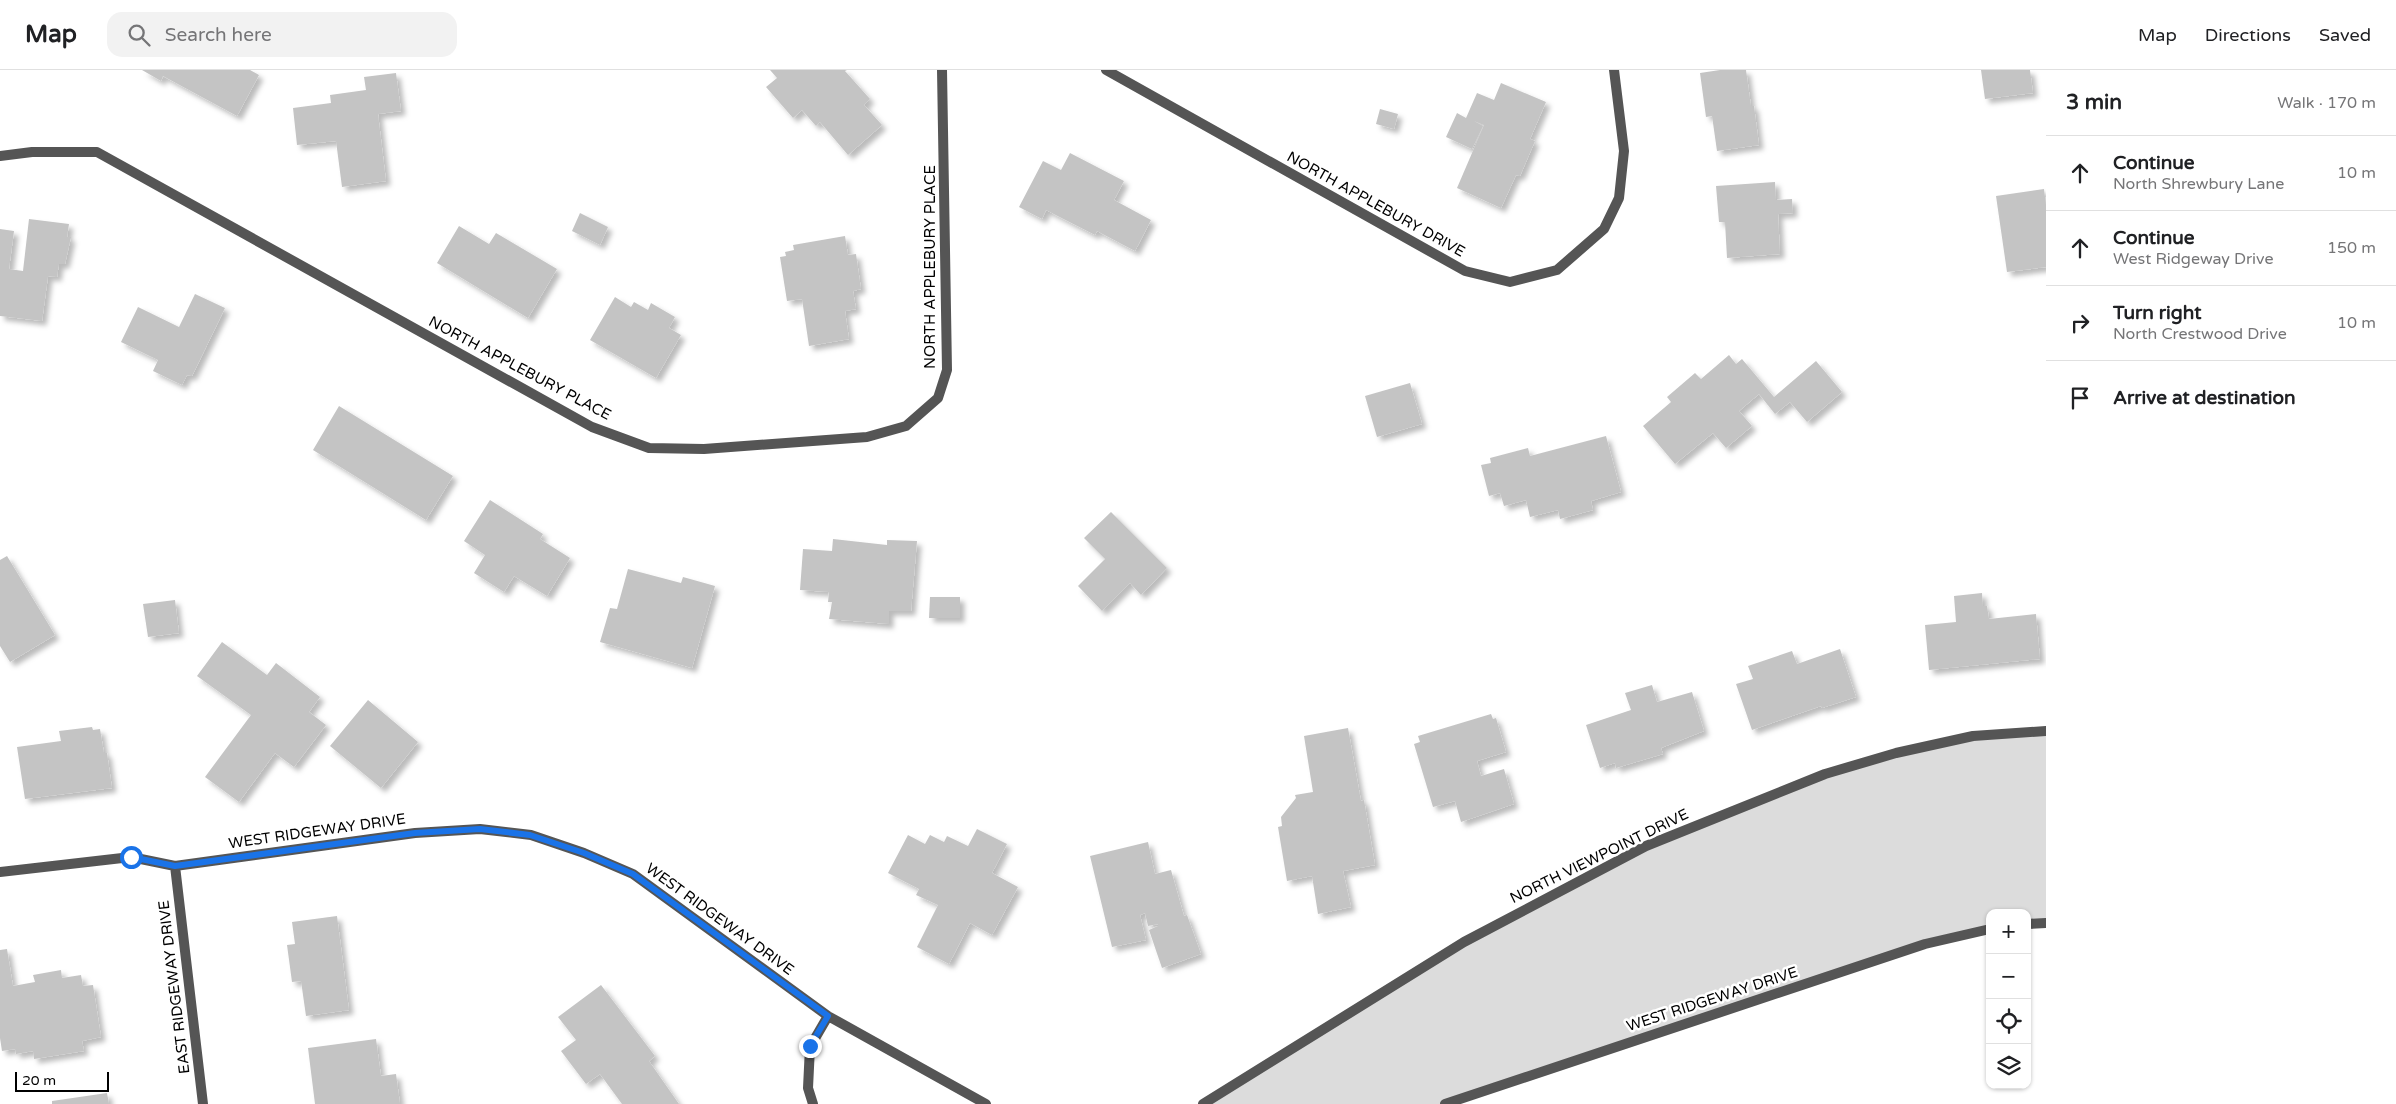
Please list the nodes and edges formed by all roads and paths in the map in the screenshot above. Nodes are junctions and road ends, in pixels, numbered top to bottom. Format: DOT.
graph roads {
  1 [pos="942,70"];
  2 [pos="1106,70"];
  3 [pos="1614,70"];
  4 [pos="0,156"];
  5 [pos="2046,731"];
  6 [pos="175,866"];
  7 [pos="0,872"];
  8 [pos="2046,923"];
  9 [pos="2031,924"];
  10 [pos="1986,930"];
  11 [pos="828,1016"];
  12 [pos="203,1104"];
  13 [pos="813,1104"];
  14 [pos="986,1104"];
  15 [pos="1203,1104"];
  16 [pos="1445,1104"];
  1 -- 4 [label="street, NORTH APPLEBURY PLACE"];
  2 -- 3 [label="street, NORTH APPLEBURY DRIVE"];
  5 -- 15 [label="street, NORTH VIEWPOINT DRIVE"];
  6 -- 7 [label="street, WEST RIDGEWAY DRIVE"];
  6 -- 11 [label="street, WEST RIDGEWAY DRIVE"];
  6 -- 12 [label="street, EAST RIDGEWAY DRIVE"];
  8 -- 9 [label="street"];
  10 -- 16 [label="street, WEST RIDGEWAY DRIVE"];
  11 -- 13 [label="street"];
  11 -- 14 [label="street, WEST RIDGEWAY DRIVE"];
}
